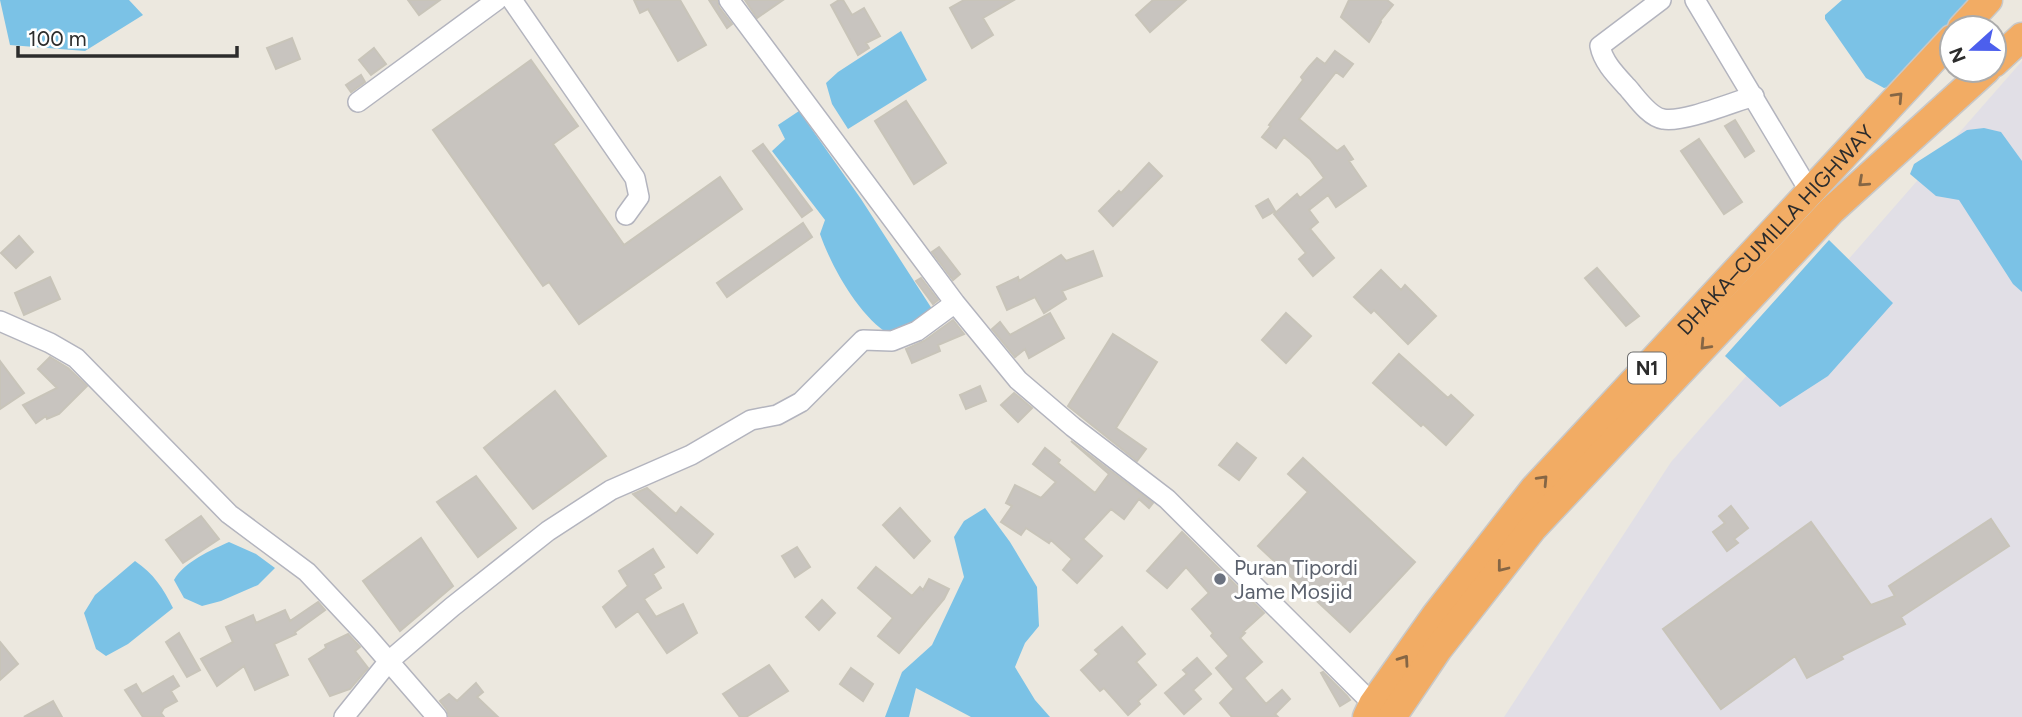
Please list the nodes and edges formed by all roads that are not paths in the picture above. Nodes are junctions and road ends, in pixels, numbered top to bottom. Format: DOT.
graph roads {
  1 [pos="496,0"];
  2 [pos="512,0"];
  3 [pos="729,0"];
  4 [pos="1661,0"];
  5 [pos="1695,0"];
  6 [pos="1988,0"];
  7 [pos="1975,14"];
  8 [pos="2022,37"];
  9 [pos="2008,50"];
  10 [pos="1938,54"];
  11 [pos="1971,84"];
  12 [pos="1754,96"];
  13 [pos="358,102"];
  14 [pos="1810,192"];
  15 [pos="626,215"];
  16 [pos="956,303"];
  17 [pos="0,321"];
  18 [pos="389,661"];
  19 [pos="1374,714"];
  20 [pos="344,717"];
  21 [pos="437,717"];
  1 -- 13 [label="street"];
  2 -- 15 [label="street"];
  3 -- 16 [label="street"];
  4 -- 12 [label="street"];
  5 -- 12 [label="street"];
  6 -- 7 [label="highway"];
  8 -- 9 [label="highway"];
  14 -- 10 [label="highway, DHAKA–CUMILLA HIGHWAY / N1, one-way"];
  11 -- 19 [label="highway, DHAKA–CUMILLA HIGHWAY / N1, one-way"];
  12 -- 14 [label="street"];
  19 -- 14 [label="highway, DHAKA–CUMILLA HIGHWAY / N1, one-way"];
  16 -- 18 [label="street"];
  16 -- 19 [label="street"];
  17 -- 18 [label="street"];
  18 -- 20 [label="street"];
  18 -- 21 [label="street"];
}
